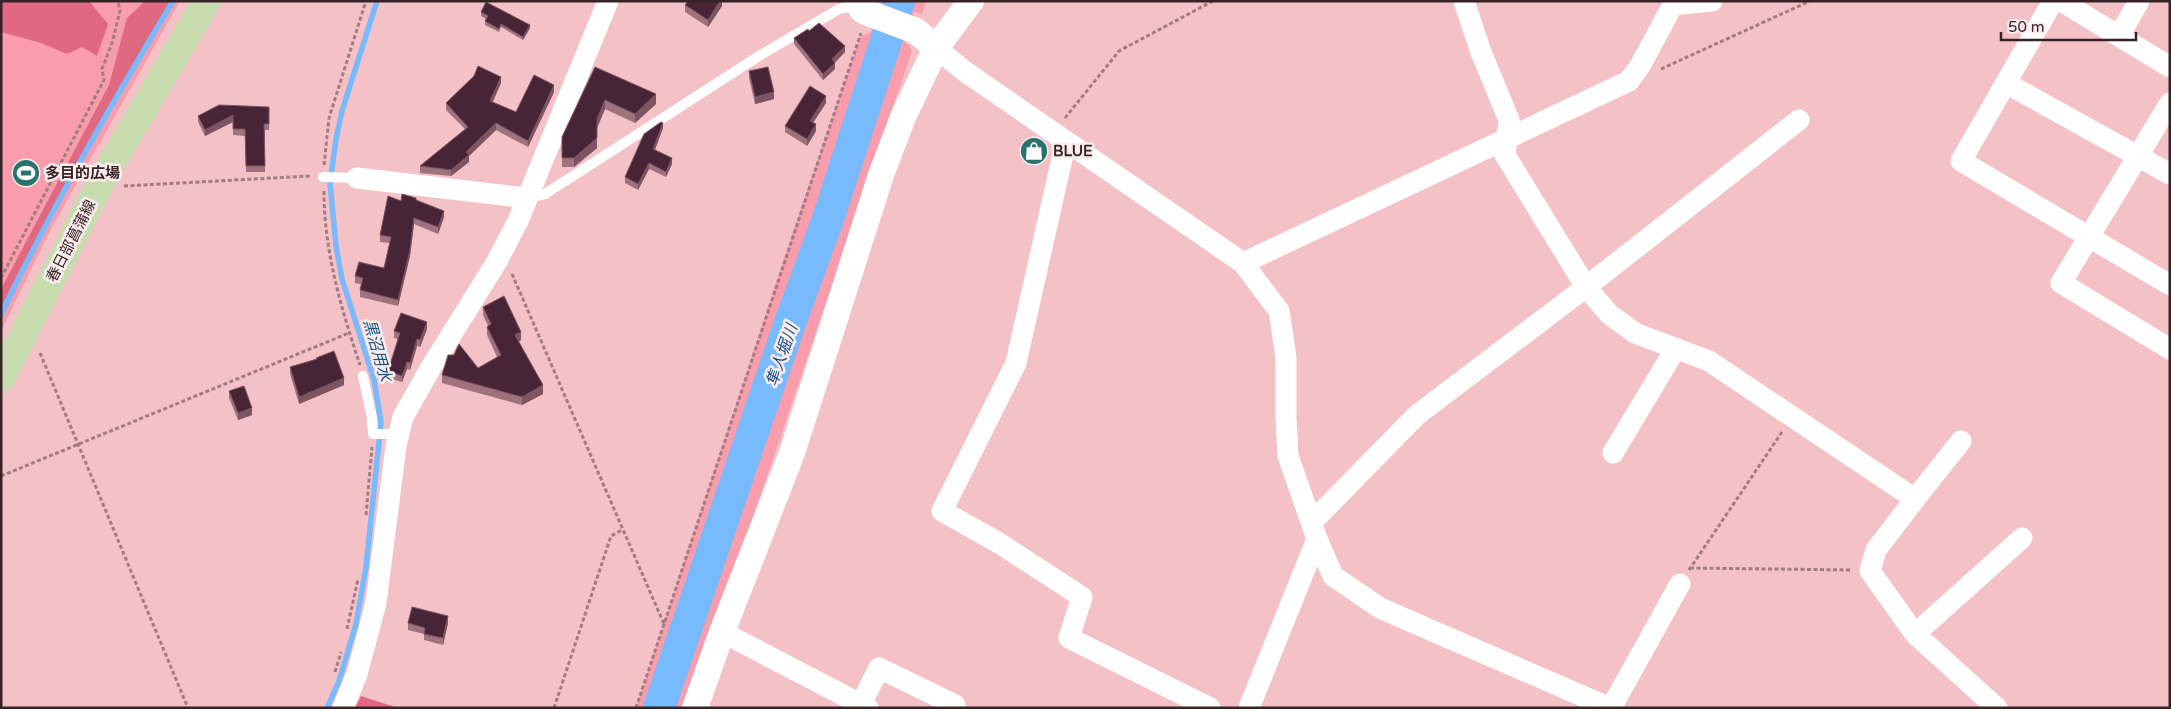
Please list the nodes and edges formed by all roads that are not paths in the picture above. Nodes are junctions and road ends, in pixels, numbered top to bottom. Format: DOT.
graph roads {
  1 [pos="207,1"];
  2 [pos="608,1"];
  3 [pos="972,1"];
  4 [pos="1464,1"];
  5 [pos="1712,1"];
  6 [pos="2053,1"];
  7 [pos="2061,1"];
  8 [pos="2139,1"];
  9 [pos="1673,3"];
  10 [pos="864,8"];
  11 [pos="2119,36"];
  12 [pos="936,48"];
  13 [pos="2170,67"];
  14 [pos="2006,83"];
  15 [pos="2170,103"];
  16 [pos="1799,120"];
  17 [pos="1060,136"];
  18 [pos="1508,138"];
  19 [pos="2138,156"];
  20 [pos="2170,174"];
  21 [pos="325,177"];
  22 [pos="348,177"];
  23 [pos="527,198"];
  24 [pos="2088,238"];
  25 [pos="1244,263"];
  26 [pos="2170,285"];
  27 [pos="1586,287"];
  28 [pos="1676,348"];
  29 [pos="2170,349"];
  30 [pos="363,376"];
  31 [pos="1,380"];
  32 [pos="384,434"];
  33 [pos="1961,441"];
  34 [pos="1614,453"];
  35 [pos="1915,499"];
  36 [pos="1314,530"];
  37 [pos="2022,538"];
  38 [pos="1685,576"];
  39 [pos="722,632"];
  40 [pos="1915,634"];
  41 [pos="865,706"];
  42 [pos="343,708"];
  43 [pos="695,708"];
  44 [pos="953,708"];
  45 [pos="1210,708"];
  46 [pos="1249,708"];
  47 [pos="1610,708"];
  48 [pos="1997,708"];
  1 -- 31 [label="main road, 春日部菖蒲線"];
  2 -- 23 [label="street"];
  3 -- 12 [label="street"];
  4 -- 18 [label="street"];
  5 -- 9 [label="street"];
  6 -- 14 [label="street"];
  7 -- 11 [label="street"];
  8 -- 11 [label="street"];
  9 -- 18 [label="street"];
  10 -- 12 [label="street"];
  10 -- 23 [label="lane"];
  11 -- 13 [label="street"];
  12 -- 17 [label="street"];
  12 -- 39 [label="street"];
  14 -- 19 [label="street"];
  14 -- 24 [label="street"];
  15 -- 19 [label="street"];
  16 -- 27 [label="street"];
  17 -- 25 [label="street"];
  17 -- 45 [label="street"];
  18 -- 25 [label="street"];
  18 -- 27 [label="street"];
  19 -- 20 [label="street"];
  19 -- 24 [label="street"];
  21 -- 22 [label="lane"];
  22 -- 23 [label="street"];
  23 -- 32 [label="street"];
  24 -- 26 [label="street"];
  24 -- 29 [label="street"];
  25 -- 36 [label="street"];
  27 -- 28 [label="street"];
  27 -- 36 [label="street"];
  28 -- 34 [label="street"];
  28 -- 35 [label="street"];
  30 -- 32 [label="lane"];
  32 -- 42 [label="street"];
  33 -- 35 [label="street"];
  35 -- 40 [label="street"];
  36 -- 46 [label="street"];
  36 -- 47 [label="street"];
  37 -- 40 [label="street"];
  38 -- 47 [label="street"];
  39 -- 41 [label="street"];
  39 -- 43 [label="street"];
  40 -- 48 [label="street"];
  41 -- 44 [label="street"];
}
